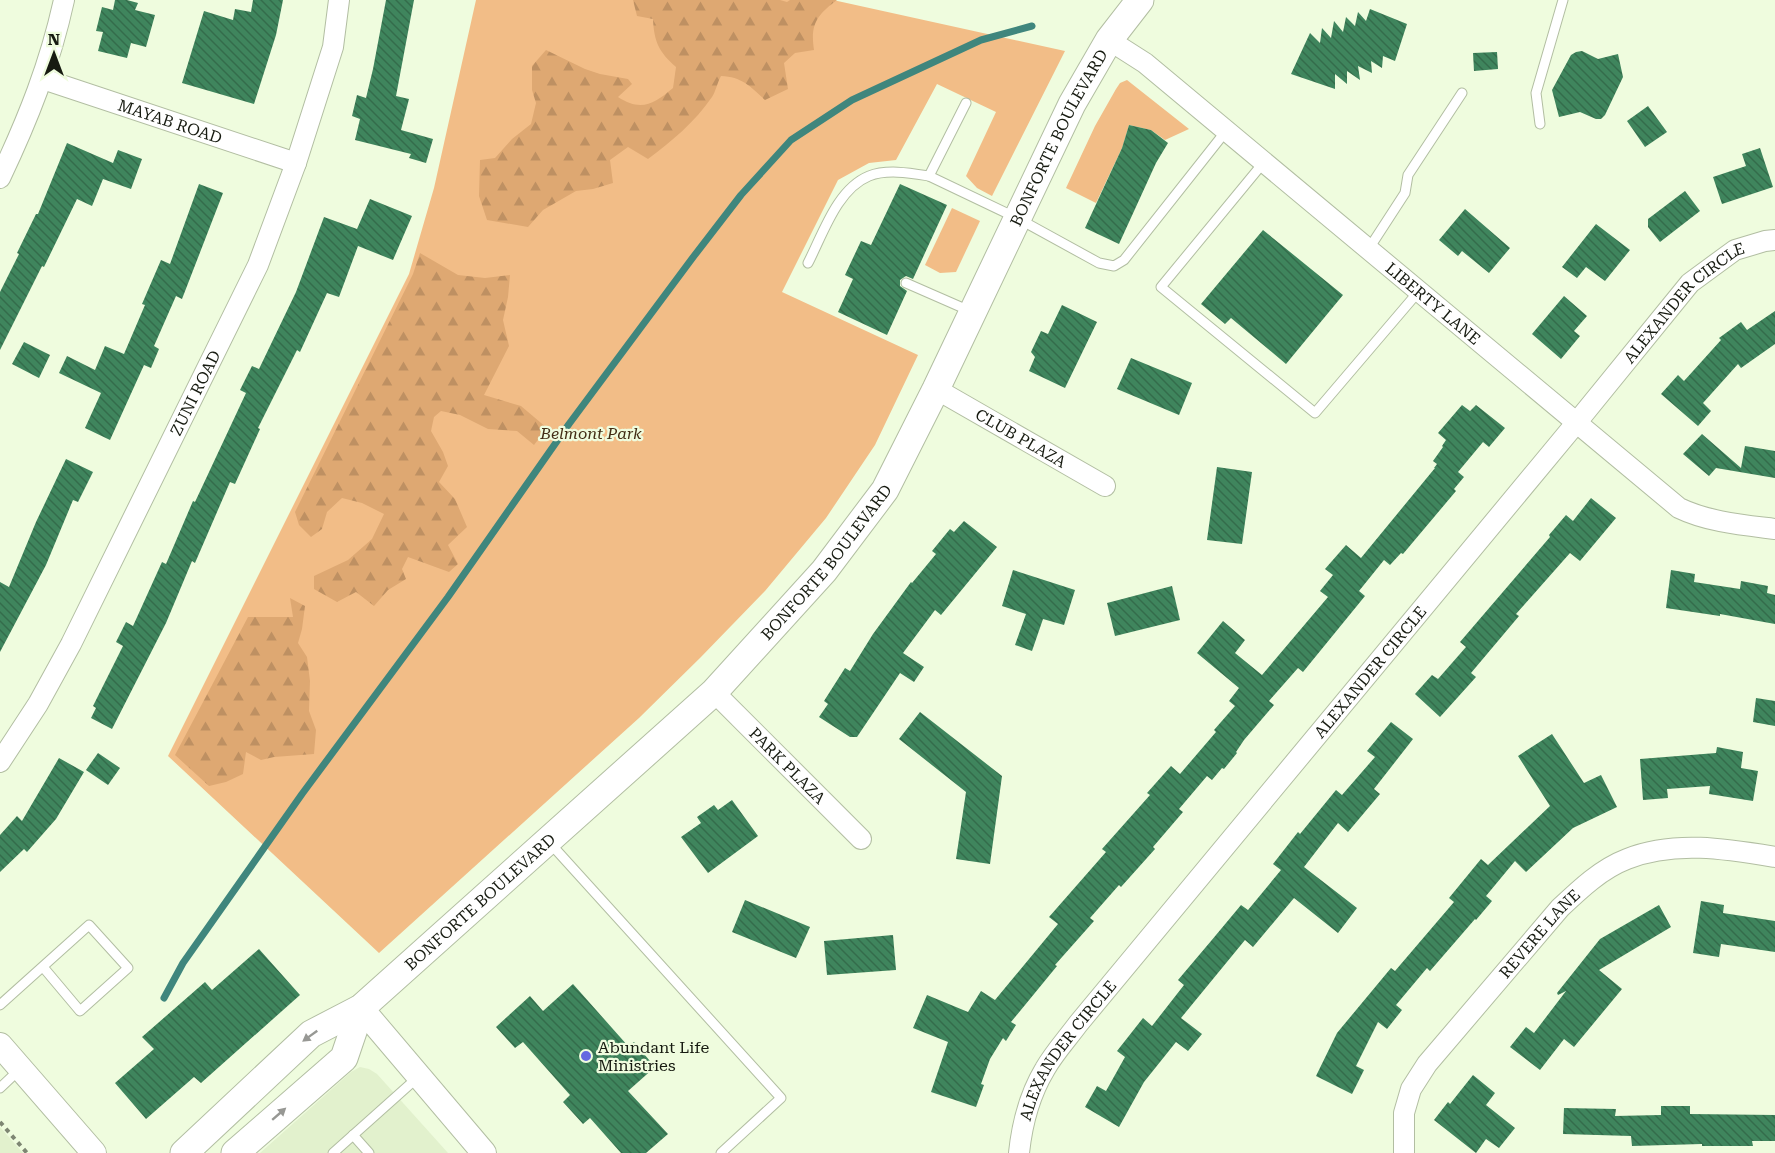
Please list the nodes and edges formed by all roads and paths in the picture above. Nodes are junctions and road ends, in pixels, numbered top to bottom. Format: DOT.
graph roads {
  1 [pos="64,0"];
  2 [pos="339,0"];
  3 [pos="1140,0"];
  4 [pos="1563,0"];
  5 [pos="1109,40"];
  6 [pos="43,79"];
  7 [pos="1462,93"];
  8 [pos="966,104"];
  9 [pos="1539,124"];
  10 [pos="1226,132"];
  11 [pos="1264,162"];
  12 [pos="296,164"];
  13 [pos="929,176"];
  14 [pos="0,178"];
  15 [pos="1017,218"];
  16 [pos="1775,240"];
  17 [pos="1368,250"];
  18 [pos="808,263"];
  19 [pos="906,283"];
  20 [pos="1419,291"];
  21 [pos="973,312"];
  22 [pos="936,388"];
  23 [pos="1577,422"];
  24 [pos="1106,486"];
  25 [pos="1775,530"];
  26 [pos="714,692"];
  27 [pos="0,762"];
  28 [pos="861,839"];
  29 [pos="548,841"];
  30 [pos="1775,857"];
  31 [pos="43,967"];
  32 [pos="0,1005"];
  33 [pos="361,1008"];
  34 [pos="0,1045"];
  35 [pos="21,1068"];
  36 [pos="419,1076"];
  37 [pos="0,1088"];
  38 [pos="0,1122"];
  39 [pos="353,1135"];
  40 [pos="27,1153"];
  41 [pos="94,1153"];
  42 [pos="184,1153"];
  43 [pos="235,1153"];
  44 [pos="333,1153"];
  45 [pos="369,1153"];
  46 [pos="484,1153"];
  47 [pos="721,1153"];
  48 [pos="1019,1153"];
  49 [pos="1404,1153"];
  1 -- 6 [label="street"];
  2 -- 12 [label="street, ZUNI ROAD"];
  3 -- 5 [label="main road, BONFORTE BOULEVARD"];
  4 -- 9 [label="lane"];
  5 -- 10 [label="street, LIBERTY LANE"];
  5 -- 15 [label="main road, BONFORTE BOULEVARD"];
  6 -- 12 [label="street, MAYAB ROAD"];
  6 -- 14 [label="street"];
  7 -- 17 [label="lane"];
  8 -- 13 [label="lane"];
  10 -- 11 [label="street, LIBERTY LANE"];
  10 -- 15 [label="lane"];
  11 -- 17 [label="street, LIBERTY LANE"];
  11 -- 20 [label="lane"];
  12 -- 27 [label="street, ZUNI ROAD"];
  13 -- 15 [label="lane"];
  13 -- 18 [label="lane"];
  15 -- 21 [label="main road, BONFORTE BOULEVARD"];
  16 -- 23 [label="street, ALEXANDER CIRCLE"];
  17 -- 20 [label="street, LIBERTY LANE"];
  19 -- 21 [label="lane"];
  20 -- 23 [label="street, LIBERTY LANE"];
  21 -- 22 [label="main road, BONFORTE BOULEVARD"];
  22 -- 24 [label="street, CLUB PLAZA"];
  22 -- 26 [label="main road, BONFORTE BOULEVARD"];
  23 -- 25 [label="street, LIBERTY LANE"];
  23 -- 48 [label="street, ALEXANDER CIRCLE"];
  26 -- 28 [label="street, PARK PLAZA"];
  26 -- 29 [label="main road, BONFORTE BOULEVARD"];
  29 -- 33 [label="main road, BONFORTE BOULEVARD"];
  29 -- 47 [label="lane"];
  30 -- 49 [label="street, REVERE LANE"];
  31 -- 31 [label="lane"];
  31 -- 32 [label="lane"];
  33 -- 36 [label="street"];
  33 -- 42 [label="main road, BONFORTE BOULEVARD, one-way"];
  43 -- 33 [label="main road, BONFORTE BOULEVARD, one-way"];
  34 -- 35 [label="street"];
  35 -- 37 [label="lane"];
  35 -- 41 [label="street"];
  36 -- 39 [label="lane"];
  36 -- 46 [label="street"];
  38 -- 40 [label="path"];
  39 -- 44 [label="lane"];
  39 -- 45 [label="lane"];
}
